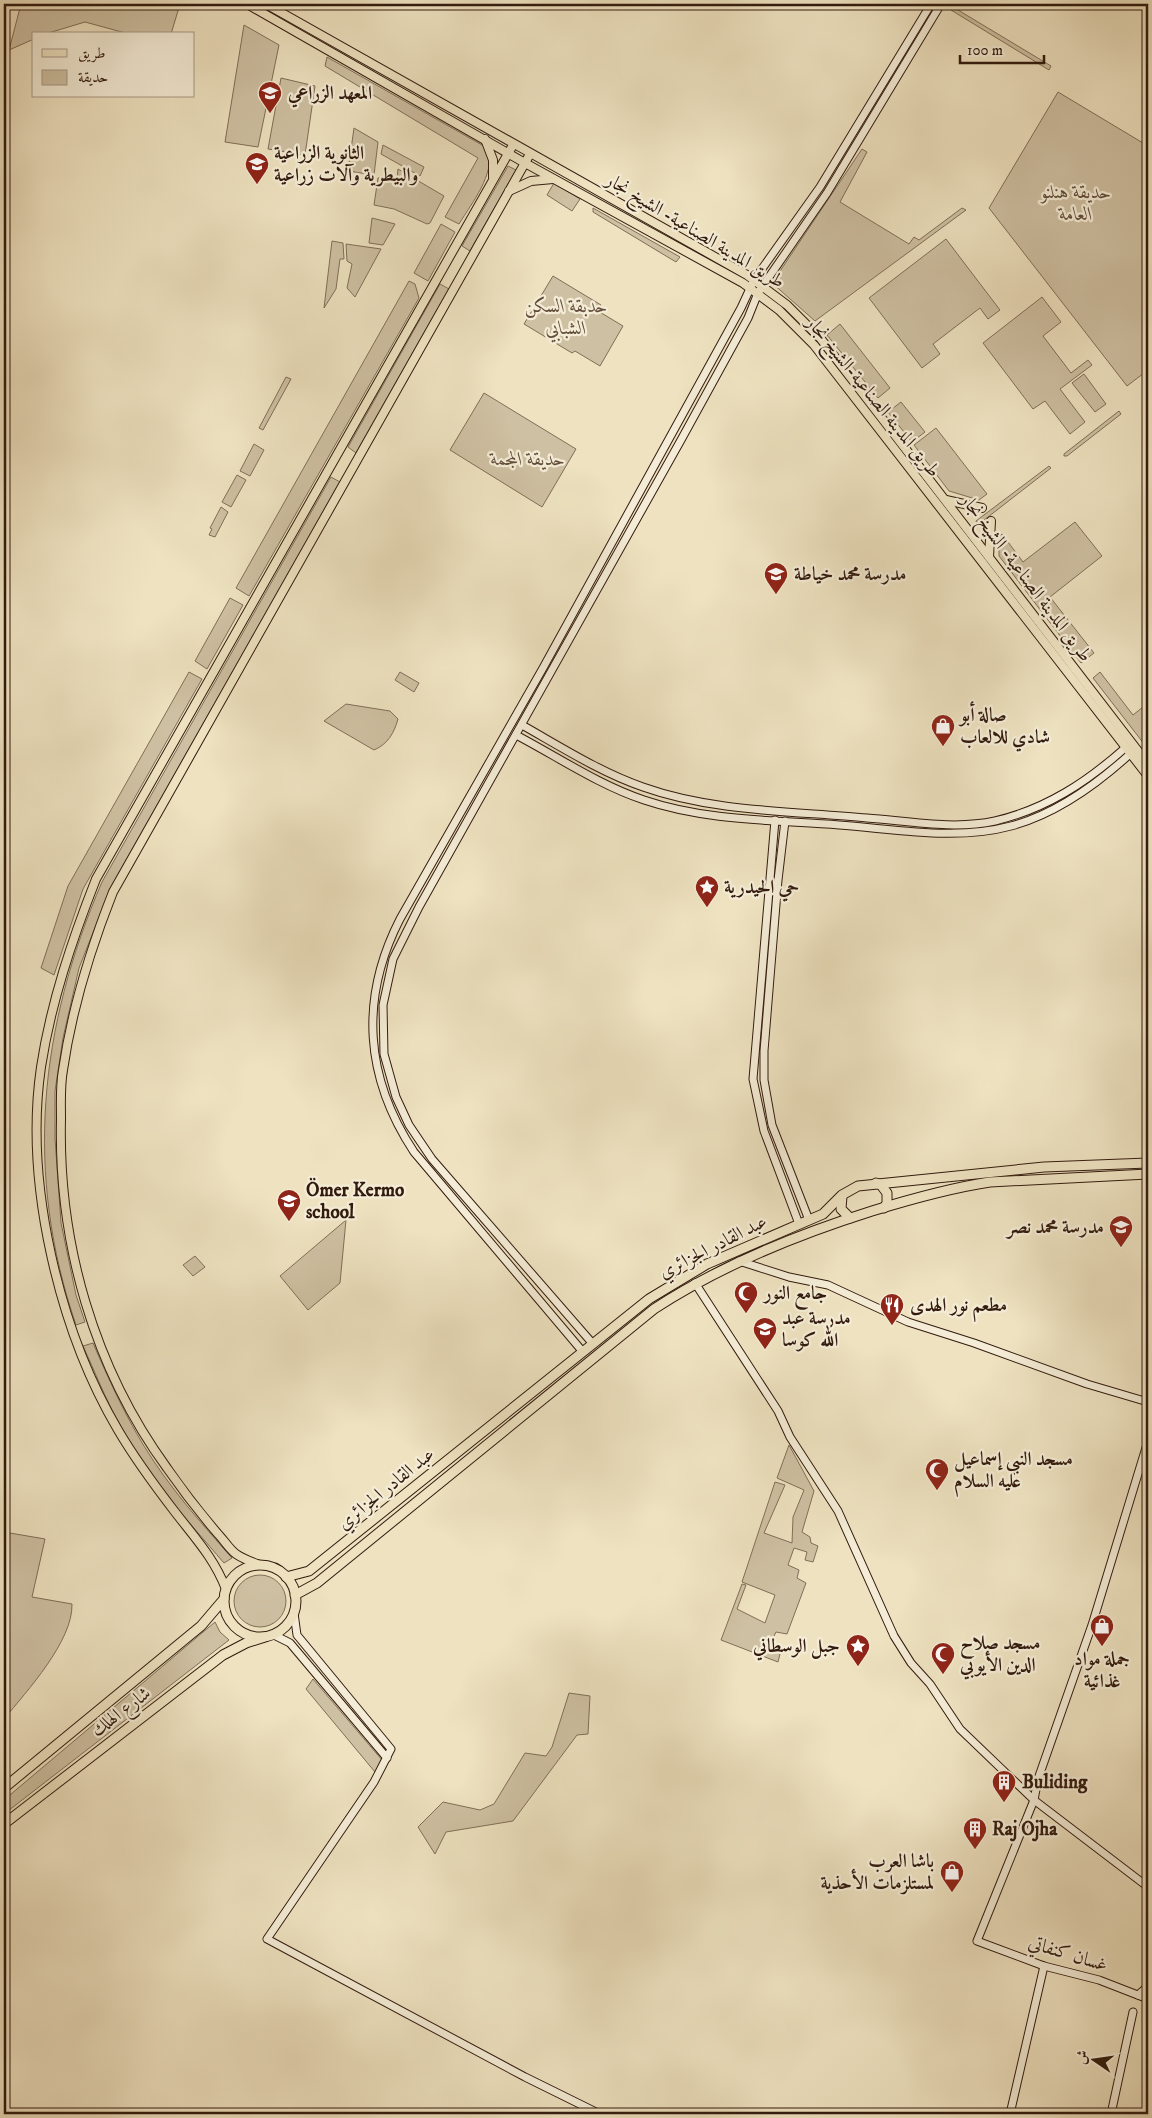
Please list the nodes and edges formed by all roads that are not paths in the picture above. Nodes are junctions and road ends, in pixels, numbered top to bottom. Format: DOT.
graph roads {
  1 [pos="247,4"];
  2 [pos="266,4"];
  3 [pos="931,4"];
  4 [pos="941,4"];
  5 [pos="485,139"];
  6 [pos="513,145"];
  7 [pos="509,152"];
  8 [pos="530,154"];
  9 [pos="525,163"];
  10 [pos="555,179"];
  11 [pos="492,181"];
  12 [pos="510,191"];
  13 [pos="754,280"];
  14 [pos="762,286"];
  15 [pos="750,288"];
  16 [pos="758,293"];
  17 [pos="946,500"];
  18 [pos="982,508"];
  19 [pos="991,520"];
  20 [pos="990,557"];
  21 [pos="522,725"];
  22 [pos="516,734"];
  23 [pos="1125,748"];
  24 [pos="1130,754"];
  25 [pos="1148,764"];
  26 [pos="1148,776"];
  27 [pos="1073,794"];
  28 [pos="733,806"];
  29 [pos="822,814"];
  30 [pos="733,816"];
  31 [pos="775,820"];
  32 [pos="785,821"];
  33 [pos="915,822"];
  34 [pos="822,824"];
  35 [pos="914,831"];
  36 [pos="436,857"];
  37 [pos="444,862"];
  38 [pos="764,933"];
  39 [pos="774,933"];
  40 [pos="774,1130"];
  41 [pos="764,1134"];
  42 [pos="1148,1163"];
  43 [pos="1148,1174"];
  44 [pos="876,1183"];
  45 [pos="842,1196"];
  46 [pos="884,1208"];
  47 [pos="850,1218"];
  48 [pos="809,1220"];
  49 [pos="799,1224"];
  50 [pos="740,1261"];
  51 [pos="695,1283"];
  52 [pos="593,1344"];
  53 [pos="583,1352"];
  54 [pos="1148,1402"];
  55 [pos="1148,1441"];
  56 [pos="260,1565"];
  57 [pos="286,1577"];
  58 [pos="226,1588"];
  59 [pos="295,1595"];
  60 [pos="224,1599"];
  61 [pos="294,1613"];
  62 [pos="270,1636"];
  63 [pos="386,1758"];
  64 [pos="4,1788"];
  65 [pos="1034,1800"];
  66 [pos="4,1824"];
  67 [pos="1148,1886"];
  68 [pos="1044,1966"];
  69 [pos="1148,1986"];
  70 [pos="1138,1994"];
  71 [pos="1148,1999"];
  72 [pos="1133,2012"];
  73 [pos="600,2114"];
  74 [pos="1010,2114"];
  75 [pos="1111,2114"];
  1 -- 5 [label="main road, طريق المدينة الصناعية-الشيخ نجار"];
  2 -- 6 [label="main road, طريق المدينة الصناعية- الشيخ نجار"];
  3 -- 13 [label="street"];
  4 -- 14 [label="street"];
  5 -- 7 [label="main road, طريق المدينة الصناعية-الشيخ نجار"];
  5 -- 11 [label="main road"];
  6 -- 7 [label="main road"];
  6 -- 8 [label="main road, طريق المدينة الصناعية- الشيخ نجار"];
  7 -- 9 [label="main road, طريق المدينة الصناعية-الشيخ نجار"];
  7 -- 11 [label="main road"];
  8 -- 9 [label="main road"];
  8 -- 13 [label="main road, طريق المدينة الصناعية- الشيخ نجار"];
  9 -- 10 [label="main road, طريق المدينة الصناعية-الشيخ نجار"];
  9 -- 12 [label="main road"];
  10 -- 12 [label="main road"];
  10 -- 15 [label="main road, طريق المدينة الصناعية-الشيخ نجار"];
  11 -- 58 [label="main road"];
  12 -- 56 [label="main road"];
  13 -- 14 [label="main road, طريق المدينة الصناعية- الشيخ نجار"];
  13 -- 15 [label="street"];
  14 -- 16 [label="street"];
  14 -- 17 [label="main road, طريق المدينة الصناعية- الشيخ نجار"];
  15 -- 16 [label="main road, طريق المدينة الصناعية-الشيخ نجار"];
  15 -- 36 [label="street"];
  16 -- 21 [label="street"];
  16 -- 23 [label="main road, طريق المدينة الصناعية-الشيخ نجار"];
  17 -- 18 [label="main road"];
  17 -- 20 [label="main road, طريق المدينة الصناعية- الشيخ نجار"];
  19 -- 20 [label="main road"];
  20 -- 25 [label="main road, طريق المدينة الصناعية- الشيخ نجار"];
  21 -- 22 [label="street"];
  21 -- 28 [label="street"];
  22 -- 30 [label="street"];
  22 -- 37 [label="street"];
  23 -- 24 [label="main road, طريق المدينة الصناعية-الشيخ نجار"];
  23 -- 27 [label="street"];
  24 -- 26 [label="main road, طريق المدينة الصناعية-الشيخ نجار"];
  24 -- 27 [label="street"];
  27 -- 33 [label="street"];
  27 -- 35 [label="street"];
  28 -- 29 [label="street"];
  28 -- 30 [label="street"];
  29 -- 33 [label="street"];
  29 -- 34 [label="street"];
  30 -- 31 [label="street"];
  31 -- 32 [label="street"];
  31 -- 38 [label="street"];
  32 -- 34 [label="street"];
  32 -- 39 [label="street"];
  33 -- 35 [label="street"];
  34 -- 35 [label="street"];
  36 -- 37 [label="street"];
  36 -- 53 [label="street"];
  37 -- 52 [label="street"];
  38 -- 39 [label="street"];
  38 -- 41 [label="street"];
  39 -- 40 [label="street"];
  40 -- 41 [label="street"];
  40 -- 48 [label="street"];
  41 -- 49 [label="street"];
  42 -- 44 [label="highway, عبد القادر الجزائري"];
  43 -- 46 [label="highway, عبد القادر الجزائري"];
  44 -- 45 [label="highway, عبد القادر الجزائري"];
  44 -- 46 [label="highway"];
  45 -- 47 [label="highway"];
  45 -- 48 [label="highway, عبد القادر الجزائري"];
  46 -- 47 [label="highway, عبد القادر الجزائري"];
  47 -- 50 [label="highway, عبد القادر الجزائري"];
  48 -- 49 [label="highway, عبد القادر الجزائري"];
  49 -- 52 [label="highway, عبد القادر الجزائري"];
  50 -- 51 [label="highway, عبد القادر الجزائري"];
  50 -- 54 [label="street"];
  51 -- 59 [label="highway, عبد القادر الجزائري"];
  51 -- 65 [label="street"];
  52 -- 53 [label="highway, عبد القادر الجزائري"];
  53 -- 57 [label="highway, عبد القادر الجزائري"];
  55 -- 65 [label="street"];
  56 -- 57 [label="highway"];
  56 -- 58 [label="highway"];
  57 -- 59 [label="highway"];
  58 -- 60 [label="highway"];
  59 -- 61 [label="highway"];
  60 -- 62 [label="highway"];
  60 -- 64 [label="highway, شارع الهلك"];
  61 -- 62 [label="highway"];
  61 -- 63 [label="street"];
  62 -- 63 [label="street"];
  62 -- 66 [label="highway, شارع الهلك"];
  63 -- 73 [label="street"];
  65 -- 67 [label="street"];
  65 -- 68 [label="street, غسان كنفاتي"];
  68 -- 70 [label="street, غسان كنفاتي"];
  68 -- 74 [label="street"];
  69 -- 70 [label="street"];
  70 -- 71 [label="street, غسان كنفاتي"];
  72 -- 75 [label="street"];
}
